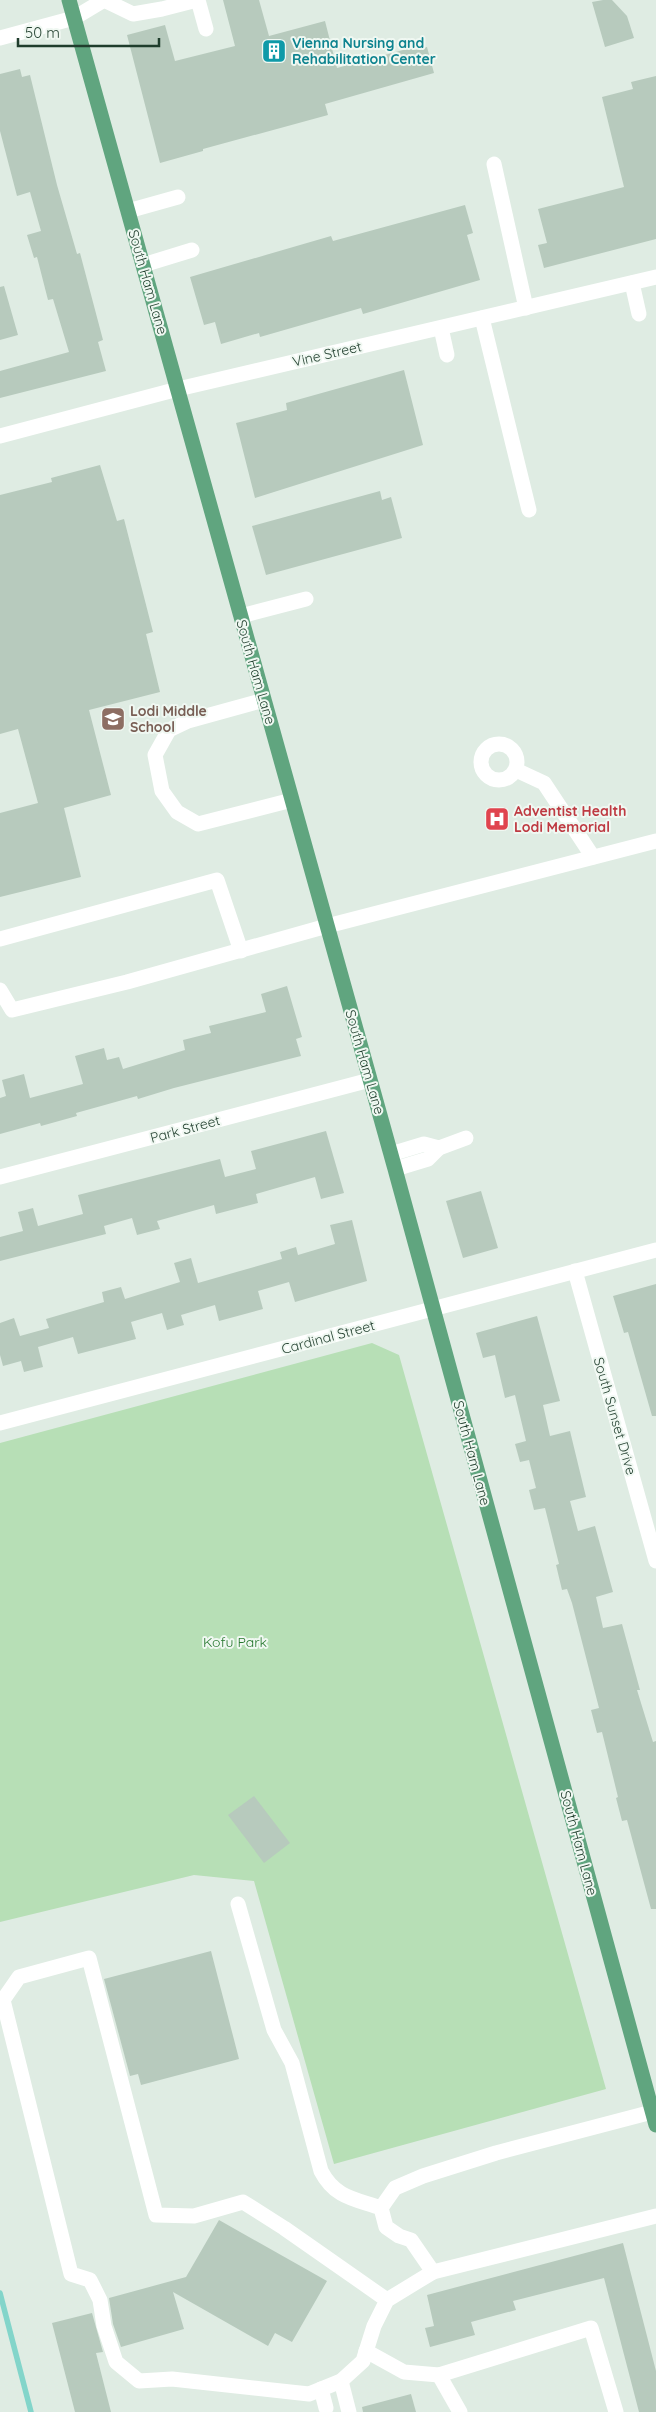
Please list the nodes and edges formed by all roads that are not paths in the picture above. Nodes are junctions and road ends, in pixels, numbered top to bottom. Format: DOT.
graph roads {
  1 [pos="69,0"];
  2 [pos="197,0"];
  3 [pos="74,18"];
  4 [pos="206,29"];
  5 [pos="0,38"];
  6 [pos="494,164"];
  7 [pos="178,197"];
  8 [pos="128,211"];
  9 [pos="192,250"];
  10 [pos="143,265"];
  11 [pos="656,277"];
  12 [pos="632,283"];
  13 [pos="526,308"];
  14 [pos="639,314"];
  15 [pos="482,318"];
  16 [pos="441,328"];
  17 [pos="447,356"];
  18 [pos="178,389"];
  19 [pos="0,436"];
  20 [pos="528,510"];
  21 [pos="306,600"];
  22 [pos="241,616"];
  23 [pos="264,700"];
  24 [pos="516,770"];
  25 [pos="292,800"];
  26 [pos="656,840"];
  27 [pos="593,857"];
  28 [pos="327,926"];
  29 [pos="0,939"];
  30 [pos="240,950"];
  31 [pos="0,990"];
  32 [pos="370,1080"];
  33 [pos="466,1138"];
  34 [pos="439,1148"];
  35 [pos="391,1154"];
  36 [pos="395,1169"];
  37 [pos="0,1177"];
  38 [pos="656,1250"];
  39 [pos="575,1271"];
  40 [pos="434,1310"];
  41 [pos="0,1423"];
  42 [pos="656,1562"];
  43 [pos="238,1904"];
  44 [pos="654,2118"];
  45 [pos="381,2208"];
  46 [pos="656,2216"];
  47 [pos="433,2272"];
  48 [pos="388,2300"];
  49 [pos="366,2351"];
  50 [pos="439,2375"];
  51 [pos="341,2381"];
  52 [pos="321,2389"];
  53 [pos="326,2408"];
  54 [pos="348,2412"];
  55 [pos="460,2412"];
  56 [pos="616,2412"];
  1 -- 3 [label="main road, South Ham Lane"];
  2 -- 3 [label="street"];
  2 -- 4 [label="street"];
  3 -- 5 [label="street"];
  3 -- 8 [label="main road, South Ham Lane"];
  6 -- 13 [label="street"];
  7 -- 8 [label="street"];
  8 -- 10 [label="main road, South Ham Lane"];
  9 -- 10 [label="street"];
  10 -- 18 [label="main road, South Ham Lane"];
  11 -- 12 [label="street, Vine Street"];
  12 -- 13 [label="street, Vine Street"];
  12 -- 14 [label="street"];
  13 -- 15 [label="street, Vine Street"];
  15 -- 16 [label="street, Vine Street"];
  15 -- 20 [label="street"];
  16 -- 17 [label="street"];
  16 -- 18 [label="street, Vine Street"];
  18 -- 19 [label="street, Vine Street"];
  18 -- 22 [label="main road, South Ham Lane"];
  21 -- 22 [label="street"];
  22 -- 23 [label="main road, South Ham Lane"];
  23 -- 25 [label="main road, South Ham Lane"];
  23 -- 25 [label="street"];
  24 -- 24 [label="street"];
  24 -- 27 [label="street"];
  25 -- 28 [label="main road, South Ham Lane"];
  26 -- 27 [label="street"];
  27 -- 28 [label="street"];
  28 -- 30 [label="street"];
  28 -- 32 [label="main road, South Ham Lane"];
  29 -- 30 [label="street"];
  30 -- 31 [label="street"];
  32 -- 35 [label="main road, South Ham Lane"];
  32 -- 37 [label="street, Park Street"];
  33 -- 34 [label="street"];
  34 -- 35 [label="street"];
  34 -- 36 [label="street"];
  35 -- 36 [label="main road, South Ham Lane"];
  36 -- 40 [label="main road, South Ham Lane"];
  38 -- 39 [label="street, Cardinal Street"];
  39 -- 40 [label="street, Cardinal Street"];
  39 -- 42 [label="street, South Sunset Drive"];
  40 -- 41 [label="street, Cardinal Street"];
  40 -- 44 [label="main road, South Ham Lane"];
  43 -- 45 [label="street"];
  44 -- 45 [label="street"];
  45 -- 47 [label="street"];
  46 -- 47 [label="street"];
  47 -- 48 [label="street"];
  48 -- 49 [label="street"];
  48 -- 52 [label="street"];
  49 -- 50 [label="street"];
  49 -- 51 [label="street"];
  50 -- 55 [label="street"];
  50 -- 56 [label="street"];
  51 -- 52 [label="street"];
  51 -- 54 [label="street"];
  52 -- 53 [label="street"];
}
